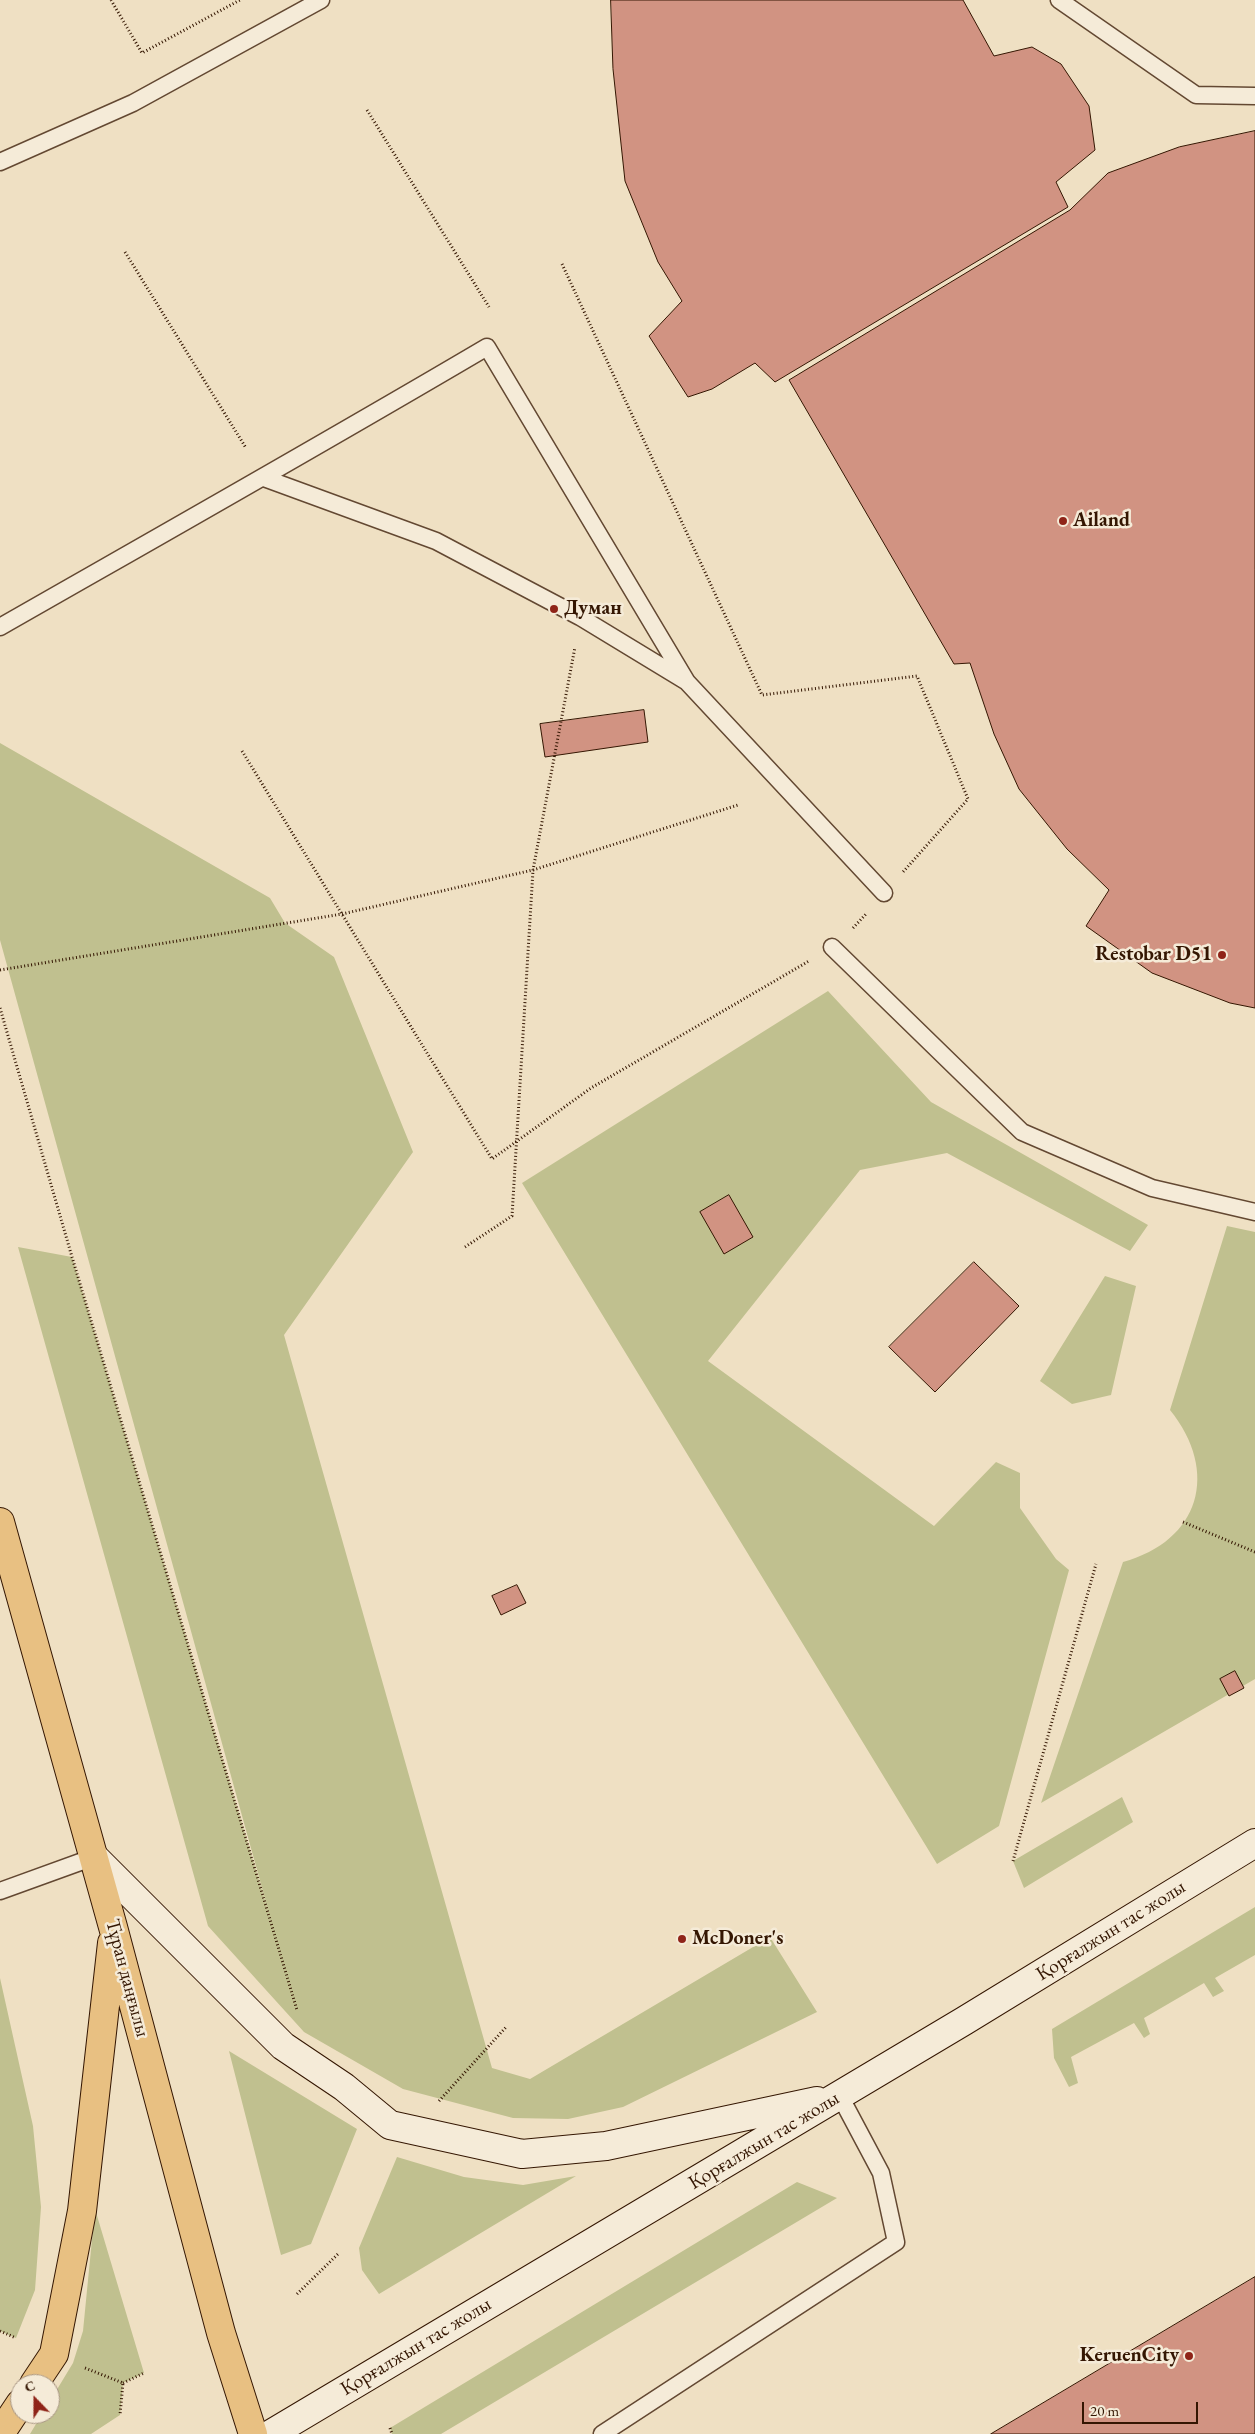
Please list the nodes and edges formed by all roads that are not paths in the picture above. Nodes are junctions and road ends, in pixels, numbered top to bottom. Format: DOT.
graph roads {
  1 [pos="320,0"];
  2 [pos="1059,0"];
  3 [pos="1255,96"];
  4 [pos="0,162"];
  5 [pos="264,478"];
  6 [pos="0,627"];
  7 [pos="687,682"];
  8 [pos="884,893"];
  9 [pos="832,947"];
  10 [pos="1255,1212"];
  11 [pos="0,1522"];
  12 [pos="1255,1843"];
  13 [pos="94,1857"];
  14 [pos="0,1891"];
  15 [pos="113,1927"];
  16 [pos="840,2096"];
  17 [pos="41,2374"];
  18 [pos="10,2419"];
  19 [pos="0,2434"];
  20 [pos="253,2434"];
  21 [pos="271,2434"];
  22 [pos="602,2434"];
  1 -- 4 [label="lane"];
  2 -- 3 [label="lane"];
  5 -- 6 [label="lane"];
  5 -- 7 [label="lane"];
  5 -- 7 [label="lane"];
  7 -- 8 [label="lane"];
  9 -- 10 [label="lane"];
  11 -- 13 [label="main road, Тұран даңғылы"];
  12 -- 16 [label="main road, Қорғалжын тас жолы"];
  13 -- 14 [label="lane"];
  13 -- 15 [label="main road, Тұран даңғылы"];
  13 -- 16 [label="main road"];
  15 -- 17 [label="main road"];
  15 -- 20 [label="main road, Тұран даңғылы"];
  16 -- 21 [label="main road, Қорғалжын тас жолы"];
  16 -- 22 [label="lane"];
  18 -- 19 [label="main road"];
}
